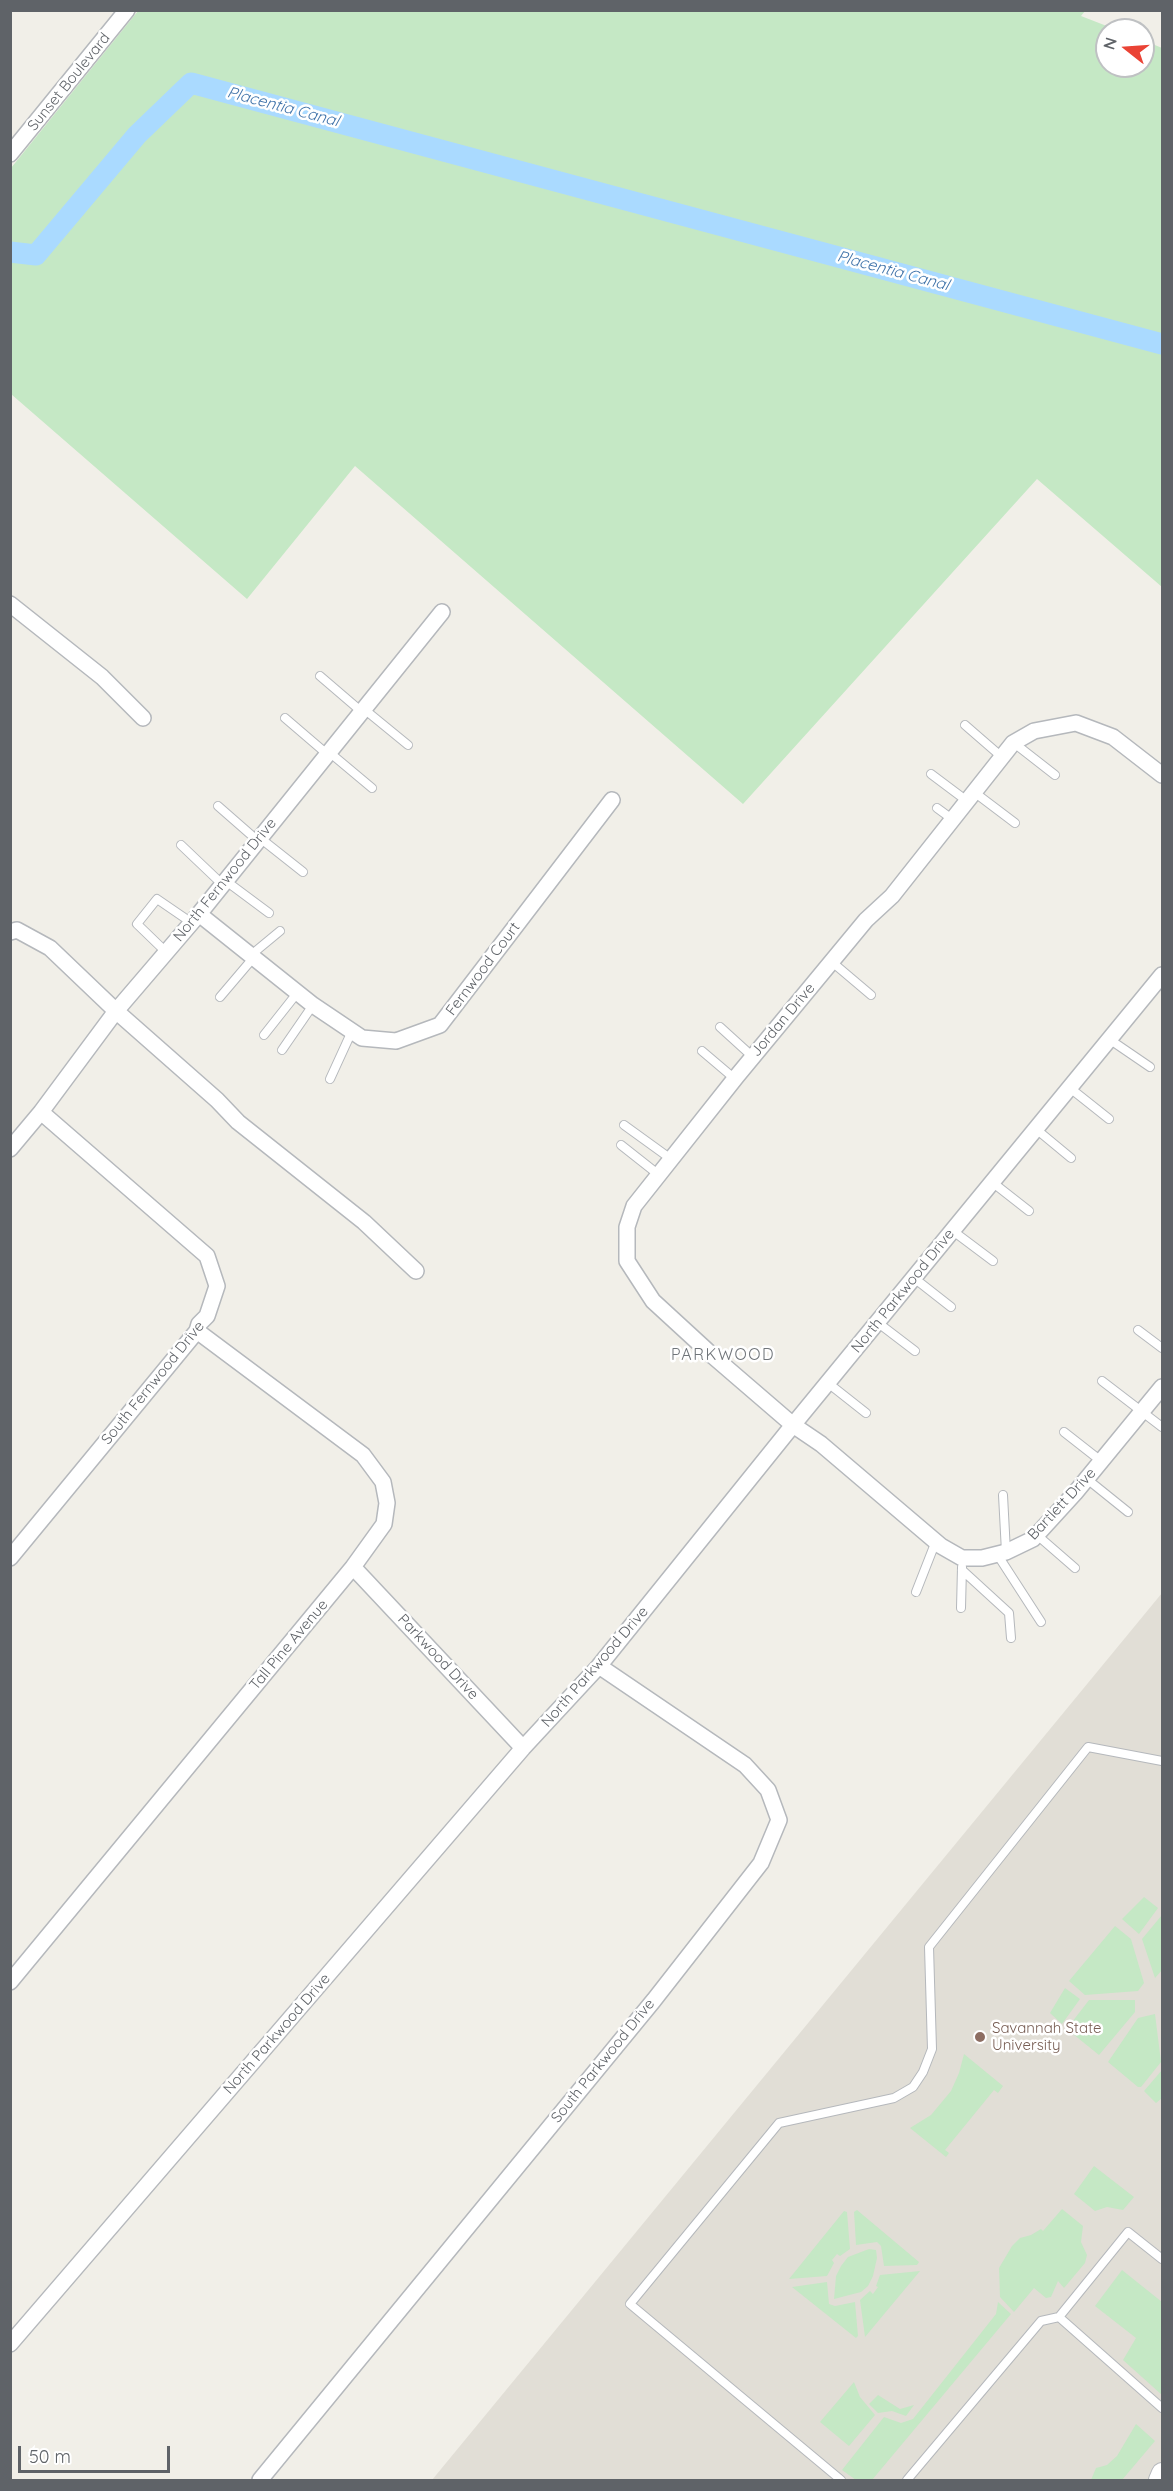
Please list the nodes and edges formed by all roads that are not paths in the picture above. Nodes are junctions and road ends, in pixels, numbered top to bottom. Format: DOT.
graph roads {
  1 [pos="127,10"];
  2 [pos="10,154"];
  3 [pos="10,604"];
  4 [pos="442,612"];
  5 [pos="320,676"];
  6 [pos="363,710"];
  7 [pos="143,718"];
  8 [pos="285,718"];
  9 [pos="965,725"];
  10 [pos="1013,743"];
  11 [pos="408,745"];
  12 [pos="328,753"];
  13 [pos="1003,758"];
  14 [pos="931,774"];
  15 [pos="1055,775"];
  16 [pos="1162,775"];
  17 [pos="372,788"];
  18 [pos="971,796"];
  19 [pos="612,800"];
  20 [pos="218,806"];
  21 [pos="937,808"];
  22 [pos="952,819"];
  23 [pos="1015,824"];
  24 [pos="259,839"];
  25 [pos="181,845"];
  26 [pos="303,872"];
  27 [pos="224,883"];
  28 [pos="270,914"];
  29 [pos="195,918"];
  30 [pos="280,931"];
  31 [pos="10,932"];
  32 [pos="166,952"];
  33 [pos="253,956"];
  34 [pos="832,962"];
  35 [pos="1162,975"];
  36 [pos="298,992"];
  37 [pos="871,995"];
  38 [pos="220,997"];
  39 [pos="313,1005"];
  40 [pos="116,1011"];
  41 [pos="720,1028"];
  42 [pos="352,1031"];
  43 [pos="264,1035"];
  44 [pos="1109,1039"];
  45 [pos="282,1050"];
  46 [pos="702,1051"];
  47 [pos="753,1057"];
  48 [pos="1150,1067"];
  49 [pos="330,1078"];
  50 [pos="735,1078"];
  51 [pos="1070,1088"];
  52 [pos="41,1112"];
  53 [pos="1108,1119"];
  54 [pos="624,1125"];
  55 [pos="1036,1129"];
  56 [pos="621,1145"];
  57 [pos="10,1149"];
  58 [pos="1071,1158"];
  59 [pos="671,1159"];
  60 [pos="659,1175"];
  61 [pos="992,1182"];
  62 [pos="1029,1211"];
  63 [pos="953,1231"];
  64 [pos="993,1261"];
  65 [pos="416,1271"];
  66 [pos="914,1278"];
  67 [pos="951,1307"];
  68 [pos="877,1322"];
  69 [pos="1138,1330"];
  70 [pos="197,1331"];
  71 [pos="1162,1348"];
  72 [pos="915,1351"];
  73 [pos="1102,1381"];
  74 [pos="828,1383"];
  75 [pos="1162,1386"];
  76 [pos="1142,1412"];
  77 [pos="866,1413"];
  78 [pos="793,1425"];
  79 [pos="1162,1427"];
  80 [pos="1064,1432"];
  81 [pos="1101,1461"];
  82 [pos="1087,1479"];
  83 [pos="1003,1495"];
  84 [pos="1128,1512"];
  85 [pos="1037,1535"];
  86 [pos="936,1541"];
  87 [pos="1002,1553"];
  88 [pos="10,1558"];
  89 [pos="962,1564"];
  90 [pos="353,1567"];
  91 [pos="1076,1568"];
  92 [pos="916,1592"];
  93 [pos="961,1608"];
  94 [pos="1041,1622"];
  95 [pos="1011,1638"];
  96 [pos="599,1666"];
  97 [pos="523,1748"];
  98 [pos="1162,1761"];
  99 [pos="10,1982"];
  100 [pos="1162,2259"];
  101 [pos="1059,2317"];
  102 [pos="10,2344"];
  103 [pos="1162,2408"];
  104 [pos="1162,2474"];
  105 [pos="260,2481"];
  106 [pos="841,2481"];
  107 [pos="907,2481"];
  108 [pos="1158,2481"];
  1 -- 2 [label="street, Sunset Boulevard"];
  3 -- 7 [label="street"];
  4 -- 6 [label="street, North Fernwood Drive"];
  5 -- 6 [label="lane"];
  6 -- 11 [label="lane"];
  6 -- 12 [label="street, North Fernwood Drive"];
  8 -- 12 [label="lane"];
  9 -- 13 [label="lane"];
  10 -- 13 [label="street, Jordan Drive"];
  10 -- 15 [label="lane"];
  10 -- 16 [label="street"];
  12 -- 17 [label="lane"];
  12 -- 24 [label="street, North Fernwood Drive"];
  13 -- 18 [label="street, Jordan Drive"];
  14 -- 18 [label="lane"];
  18 -- 22 [label="street, Jordan Drive"];
  18 -- 23 [label="lane"];
  19 -- 42 [label="street, Fernwood Court"];
  20 -- 24 [label="lane"];
  21 -- 22 [label="lane"];
  22 -- 34 [label="street, Jordan Drive"];
  24 -- 26 [label="lane"];
  24 -- 27 [label="street, North Fernwood Drive"];
  25 -- 27 [label="lane"];
  27 -- 28 [label="lane"];
  27 -- 29 [label="street, North Fernwood Drive"];
  29 -- 32 [label="street, North Fernwood Drive"];
  29 -- 32 [label="lane"];
  29 -- 33 [label="street, Fernwood Court"];
  30 -- 33 [label="lane"];
  31 -- 40 [label="street"];
  32 -- 40 [label="street, North Fernwood Drive"];
  33 -- 36 [label="street, Fernwood Court"];
  33 -- 38 [label="lane"];
  34 -- 37 [label="lane"];
  34 -- 47 [label="street, Jordan Drive"];
  35 -- 44 [label="street, North Parkwood Drive"];
  36 -- 39 [label="street, Fernwood Court"];
  36 -- 43 [label="lane"];
  39 -- 42 [label="street, Fernwood Court"];
  39 -- 45 [label="lane"];
  40 -- 52 [label="street, North Fernwood Drive"];
  40 -- 65 [label="street"];
  41 -- 47 [label="lane"];
  42 -- 49 [label="lane"];
  44 -- 48 [label="lane"];
  44 -- 51 [label="street, North Parkwood Drive"];
  46 -- 50 [label="lane"];
  47 -- 50 [label="street, Jordan Drive"];
  50 -- 59 [label="street, Jordan Drive"];
  51 -- 53 [label="lane"];
  51 -- 55 [label="street, North Parkwood Drive"];
  52 -- 57 [label="street, North Fernwood Drive"];
  52 -- 70 [label="street, South Fernwood Drive"];
  54 -- 59 [label="lane"];
  55 -- 58 [label="lane"];
  55 -- 61 [label="street, North Parkwood Drive"];
  56 -- 60 [label="lane"];
  59 -- 60 [label="street, Jordan Drive"];
  60 -- 78 [label="street, Jordan Drive"];
  61 -- 62 [label="lane"];
  61 -- 63 [label="street, North Parkwood Drive"];
  63 -- 64 [label="lane"];
  63 -- 66 [label="street, North Parkwood Drive"];
  66 -- 67 [label="lane"];
  66 -- 68 [label="street, North Parkwood Drive"];
  68 -- 72 [label="lane"];
  68 -- 74 [label="street, North Parkwood Drive"];
  69 -- 71 [label="lane"];
  70 -- 88 [label="street, South Fernwood Drive"];
  70 -- 90 [label="street, Tall Pine Avenue"];
  73 -- 76 [label="lane"];
  74 -- 77 [label="lane"];
  74 -- 78 [label="street, North Parkwood Drive"];
  75 -- 76 [label="street, Bartlett Drive"];
  76 -- 79 [label="lane"];
  76 -- 81 [label="street, Bartlett Drive"];
  78 -- 86 [label="street"];
  78 -- 96 [label="street, North Parkwood Drive"];
  80 -- 81 [label="lane"];
  81 -- 82 [label="street, Bartlett Drive"];
  82 -- 84 [label="lane"];
  82 -- 85 [label="street, Bartlett Drive"];
  83 -- 87 [label="lane"];
  85 -- 87 [label="street, Bartlett Drive"];
  85 -- 91 [label="lane"];
  86 -- 89 [label="street"];
  86 -- 92 [label="lane"];
  87 -- 89 [label="street, Bartlett Drive"];
  87 -- 94 [label="lane"];
  89 -- 93 [label="lane"];
  89 -- 95 [label="lane"];
  90 -- 97 [label="street, Parkwood Drive"];
  90 -- 99 [label="street, Tall Pine Avenue"];
  96 -- 97 [label="street, North Parkwood Drive"];
  96 -- 105 [label="street, South Parkwood Drive"];
  97 -- 102 [label="street, North Parkwood Drive"];
  98 -- 106 [label="lane"];
  100 -- 101 [label="lane"];
  101 -- 103 [label="lane"];
  101 -- 107 [label="lane"];
  104 -- 108 [label="street"];
}
